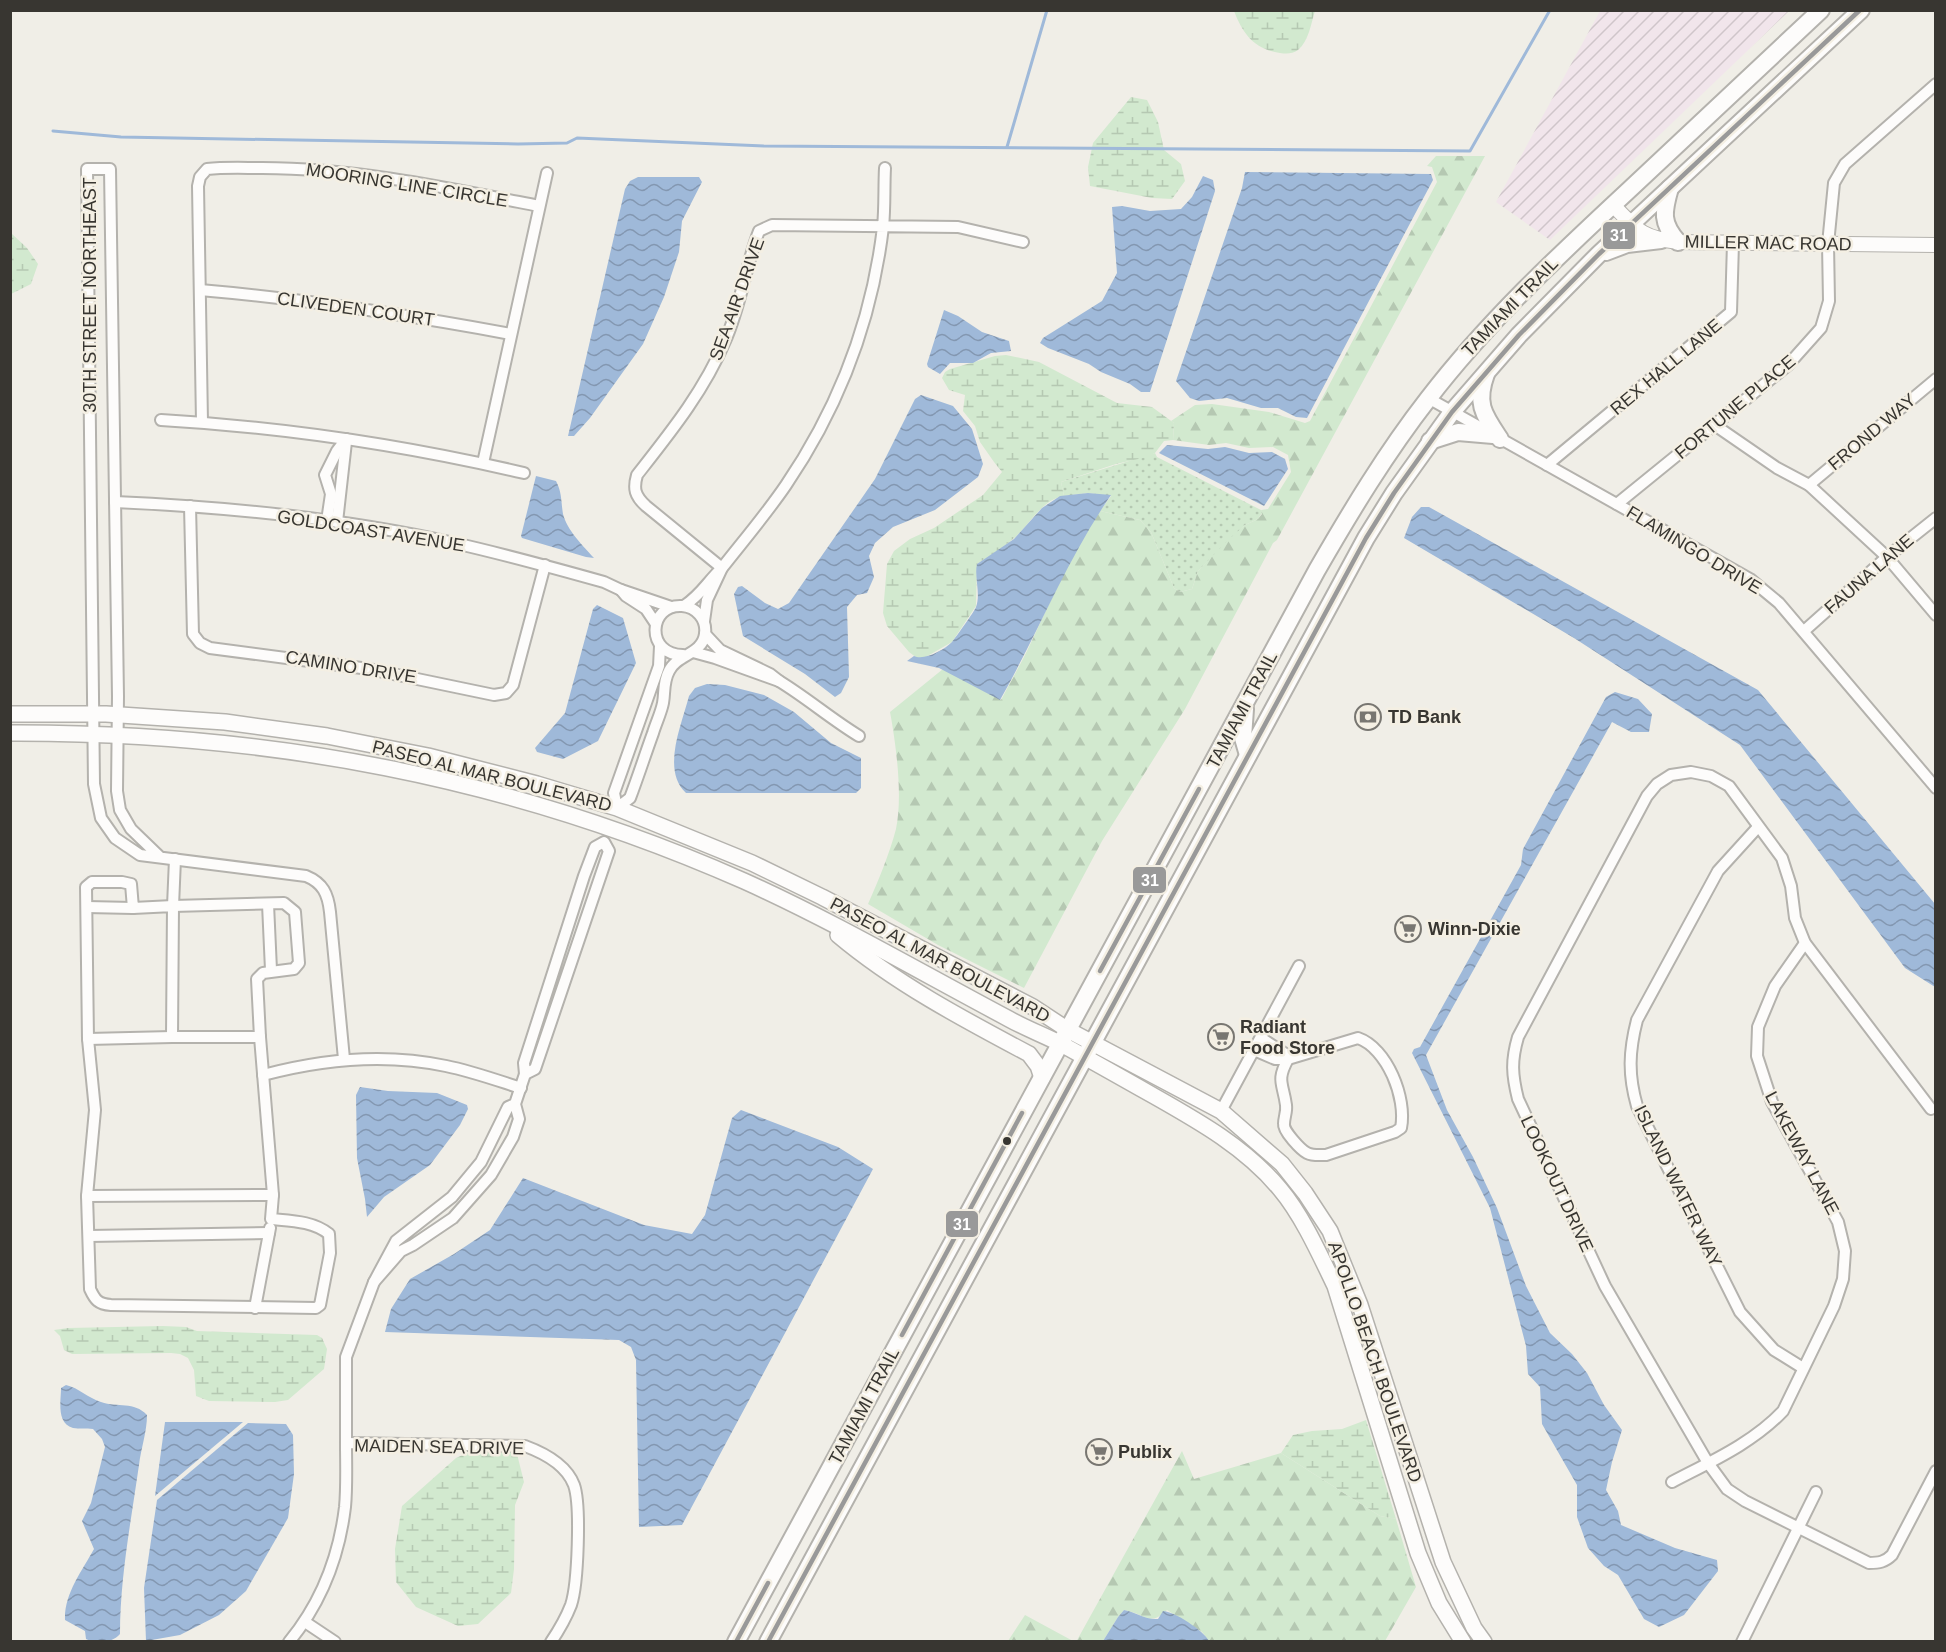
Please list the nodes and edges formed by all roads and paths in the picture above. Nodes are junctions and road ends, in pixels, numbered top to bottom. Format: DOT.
graph roads {
  1 [pos="1821,10"];
  2 [pos="1861,10"];
  3 [pos="1935,87"];
  4 [pos="885,168"];
  5 [pos="547,173"];
  6 [pos="1670,188"];
  7 [pos="1613,205"];
  8 [pos="539,206"];
  9 [pos="1631,224"];
  10 [pos="883,225"];
  11 [pos="1661,240"];
  12 [pos="1023,242"];
  13 [pos="1678,242"];
  14 [pos="1733,243"];
  15 [pos="1828,244"];
  16 [pos="1935,245"];
  17 [pos="1599,254"];
  18 [pos="200,290"];
  19 [pos="511,334"];
  20 [pos="1487,369"];
  21 [pos="1935,379"];
  22 [pos="1428,399"];
  23 [pos="1452,412"];
  24 [pos="161,420"];
  25 [pos="202,422"];
  26 [pos="1716,426"];
  27 [pos="1497,437"];
  28 [pos="346,439"];
  29 [pos="1430,442"];
  30 [pos="483,463"];
  31 [pos="1547,465"];
  32 [pos="524,473"];
  33 [pos="1809,485"];
  34 [pos="115,502"];
  35 [pos="1617,504"];
  36 [pos="190,506"];
  37 [pos="1935,518"];
  38 [pos="332,521"];
  39 [pos="1887,557"];
  40 [pos="545,565"];
  41 [pos="722,568"];
  42 [pos="621,590"];
  43 [pos="684,606"];
  44 [pos="671,607"];
  45 [pos="1935,615"];
  46 [pos="704,621"];
  47 [pos="656,624"];
  48 [pos="1804,631"];
  49 [pos="705,634"];
  50 [pos="660,646"];
  51 [pos="688,654"];
  52 [pos="779,681"];
  53 [pos="1246,702"];
  54 [pos="10,714"];
  55 [pos="94,714"];
  56 [pos="118,715"];
  57 [pos="10,734"];
  58 [pos="94,734"];
  59 [pos="117,735"];
  60 [pos="859,736"];
  61 [pos="1248,755"];
  62 [pos="1935,788"];
  63 [pos="617,808"];
  64 [pos="1758,827"];
  65 [pos="609,828"];
  66 [pos="160,857"];
  67 [pos="175,859"];
  68 [pos="268,904"];
  69 [pos="173,906"];
  70 [pos="87,907"];
  71 [pos="133,908"];
  72 [pos="812,914"];
  73 [pos="1805,943"];
  74 [pos="1299,966"];
  75 [pos="272,970"];
  76 [pos="172,1037"];
  77 [pos="260,1037"];
  78 [pos="1064,1037"];
  79 [pos="1261,1038"];
  80 [pos="88,1039"];
  81 [pos="1088,1050"];
  82 [pos="1254,1050"];
  83 [pos="344,1059"];
  84 [pos="1288,1059"];
  85 [pos="525,1074"];
  86 [pos="263,1075"];
  87 [pos="1042,1078"];
  88 [pos="521,1088"];
  89 [pos="515,1104"];
  90 [pos="1931,1109"];
  91 [pos="1221,1112"];
  92 [pos="1210,1130"];
  93 [pos="273,1195"];
  94 [pos="87,1196"];
  95 [pos="271,1219"];
  96 [pos="269,1233"];
  97 [pos="89,1236"];
  98 [pos="374,1282"];
  99 [pos="255,1308"];
  100 [pos="888,1361"];
  101 [pos="1803,1368"];
  102 [pos="912,1375"];
  103 [pos="346,1443"];
  104 [pos="1708,1463"];
  105 [pos="1935,1471"];
  106 [pos="1672,1482"];
  107 [pos="1816,1492"];
  108 [pos="1798,1528"];
  109 [pos="763,1592"];
  110 [pos="787,1605"];
  111 [pos="305,1622"];
  112 [pos="289,1641"];
  113 [pos="335,1641"];
  114 [pos="551,1641"];
  115 [pos="736,1641"];
  116 [pos="768,1641"];
  117 [pos="1463,1641"];
  118 [pos="1484,1641"];
  119 [pos="1742,1641"];
  1 -- 7 [label="main road, TAMIAMI TRAIL"];
  2 -- 6 [label="main road, TAMIAMI TRAIL"];
  3 -- 15 [label="street, FORTUNE PLACE"];
  4 -- 10 [label="street"];
  5 -- 8 [label="street"];
  6 -- 9 [label="main road, TAMIAMI TRAIL"];
  6 -- 13 [label="main road"];
  7 -- 9 [label="street, MILLER MAC ROAD"];
  7 -- 22 [label="main road, TAMIAMI TRAIL"];
  8 -- 18 [label="street, MOORING LINE CIRCLE"];
  8 -- 19 [label="street"];
  9 -- 11 [label="street, MILLER MAC ROAD"];
  9 -- 17 [label="main road, TAMIAMI TRAIL"];
  10 -- 12 [label="street, SEA AIR DRIVE"];
  10 -- 41 [label="street"];
  10 -- 41 [label="street, SEA AIR DRIVE"];
  11 -- 13 [label="street, MILLER MAC ROAD"];
  11 -- 17 [label="main road"];
  13 -- 14 [label="street, MILLER MAC ROAD"];
  14 -- 15 [label="street, MILLER MAC ROAD"];
  14 -- 31 [label="street, REX HALL LANE"];
  15 -- 16 [label="street, MILLER MAC ROAD"];
  15 -- 26 [label="street, FORTUNE PLACE"];
  17 -- 20 [label="main road, TAMIAMI TRAIL"];
  18 -- 19 [label="street, CLIVEDEN COURT"];
  18 -- 25 [label="street, MOORING LINE CIRCLE"];
  19 -- 30 [label="street"];
  20 -- 23 [label="main road, TAMIAMI TRAIL"];
  20 -- 27 [label="main road"];
  21 -- 33 [label="street, FROND WAY"];
  22 -- 23 [label="street, FLAMINGO DRIVE"];
  22 -- 53 [label="main road, TAMIAMI TRAIL"];
  23 -- 27 [label="street, FLAMINGO DRIVE"];
  23 -- 29 [label="main road, TAMIAMI TRAIL"];
  24 -- 25 [label="street"];
  25 -- 28 [label="street"];
  26 -- 33 [label="street"];
  26 -- 35 [label="street, FORTUNE PLACE"];
  27 -- 29 [label="main road"];
  27 -- 31 [label="street, FLAMINGO DRIVE"];
  28 -- 30 [label="street"];
  28 -- 38 [label="street"];
  28 -- 38 [label="street"];
  29 -- 61 [label="main road, TAMIAMI TRAIL"];
  30 -- 32 [label="street"];
  31 -- 35 [label="street, FLAMINGO DRIVE"];
  33 -- 39 [label="street"];
  34 -- 36 [label="street, GOLDCOAST AVENUE"];
  34 -- 55 [label="street, 30TH STREET NORTHEAST"];
  34 -- 56 [label="street, 30TH STREET NORTHEAST"];
  35 -- 48 [label="street, FLAMINGO DRIVE"];
  36 -- 38 [label="street, GOLDCOAST AVENUE"];
  36 -- 40 [label="street, CAMINO DRIVE"];
  37 -- 39 [label="street, FAUNA LANE"];
  38 -- 40 [label="street, GOLDCOAST AVENUE"];
  39 -- 45 [label="street"];
  39 -- 48 [label="street, FAUNA LANE"];
  40 -- 42 [label="street, GOLDCOAST AVENUE"];
  41 -- 43 [label="street"];
  41 -- 46 [label="street"];
  42 -- 44 [label="street, GOLDCOAST AVENUE"];
  42 -- 47 [label="street, GOLDCOAST AVENUE"];
  43 -- 44 [label="street"];
  43 -- 46 [label="street"];
  44 -- 47 [label="street"];
  46 -- 49 [label="street"];
  47 -- 50 [label="street"];
  48 -- 62 [label="street, FLAMINGO DRIVE"];
  49 -- 51 [label="street"];
  49 -- 52 [label="street"];
  50 -- 51 [label="street"];
  50 -- 63 [label="street"];
  51 -- 52 [label="street"];
  51 -- 63 [label="street"];
  52 -- 60 [label="street"];
  53 -- 61 [label="main road"];
  53 -- 78 [label="main road, TAMIAMI TRAIL"];
  54 -- 55 [label="main road, PASEO AL MAR BOULEVARD"];
  55 -- 56 [label="main road, PASEO AL MAR BOULEVARD"];
  55 -- 58 [label="street, 30TH STREET NORTHEAST"];
  56 -- 59 [label="street, 30TH STREET NORTHEAST"];
  56 -- 63 [label="main road, PASEO AL MAR BOULEVARD"];
  57 -- 58 [label="main road, PASEO AL MAR BOULEVARD"];
  58 -- 59 [label="main road, PASEO AL MAR BOULEVARD"];
  58 -- 66 [label="street, 30TH STREET NORTHEAST"];
  59 -- 65 [label="main road, PASEO AL MAR BOULEVARD"];
  59 -- 66 [label="street, 30TH STREET NORTHEAST"];
  61 -- 81 [label="main road, TAMIAMI TRAIL"];
  63 -- 65 [label="street"];
  63 -- 78 [label="main road, PASEO AL MAR BOULEVARD"];
  64 -- 73 [label="street"];
  64 -- 101 [label="street, ISLAND WATER WAY"];
  64 -- 104 [label="street, LOOKOUT DRIVE"];
  65 -- 72 [label="main road, PASEO AL MAR BOULEVARD"];
  66 -- 67 [label="street, 30TH STREET NORTHEAST"];
  67 -- 69 [label="street"];
  67 -- 83 [label="street, 30TH STREET NORTHEAST"];
  68 -- 69 [label="street"];
  68 -- 75 [label="street"];
  68 -- 75 [label="street"];
  69 -- 71 [label="street"];
  69 -- 76 [label="street"];
  70 -- 71 [label="street"];
  70 -- 71 [label="street"];
  70 -- 80 [label="street"];
  72 -- 78 [label="main road, PASEO AL MAR BOULEVARD"];
  72 -- 87 [label="main road"];
  73 -- 90 [label="street"];
  73 -- 101 [label="street, LAKEWAY LANE"];
  74 -- 79 [label="street"];
  75 -- 77 [label="street"];
  76 -- 77 [label="street"];
  76 -- 80 [label="street"];
  77 -- 86 [label="street"];
  78 -- 81 [label="main road, APOLLO BEACH BOULEVARD"];
  78 -- 87 [label="main road, TAMIAMI TRAIL"];
  79 -- 82 [label="street"];
  79 -- 84 [label="street"];
  80 -- 94 [label="street"];
  81 -- 91 [label="main road, APOLLO BEACH BOULEVARD"];
  81 -- 92 [label="main road, APOLLO BEACH BOULEVARD"];
  81 -- 102 [label="main road, TAMIAMI TRAIL"];
  82 -- 84 [label="street"];
  82 -- 91 [label="street"];
  83 -- 86 [label="street"];
  83 -- 88 [label="street"];
  84 -- 84 [label="street"];
  85 -- 85 [label="street"];
  85 -- 88 [label="street"];
  86 -- 93 [label="street"];
  87 -- 100 [label="main road, TAMIAMI TRAIL"];
  88 -- 89 [label="street"];
  89 -- 98 [label="street"];
  89 -- 98 [label="street"];
  91 -- 92 [label="street"];
  91 -- 118 [label="main road, APOLLO BEACH BOULEVARD"];
  92 -- 117 [label="main road, APOLLO BEACH BOULEVARD"];
  93 -- 94 [label="street"];
  93 -- 95 [label="street"];
  94 -- 97 [label="street"];
  95 -- 96 [label="street"];
  95 -- 99 [label="street"];
  96 -- 97 [label="street"];
  96 -- 99 [label="street"];
  97 -- 99 [label="street"];
  98 -- 103 [label="street"];
  100 -- 102 [label="main road"];
  100 -- 109 [label="main road, TAMIAMI TRAIL"];
  101 -- 104 [label="street, LAKEWAY LANE"];
  102 -- 110 [label="main road, TAMIAMI TRAIL"];
  103 -- 111 [label="street, MAIDEN SEA DRIVE"];
  103 -- 114 [label="street, MAIDEN SEA DRIVE"];
  104 -- 106 [label="street, LAKEWAY LANE"];
  104 -- 108 [label="street, LOOKOUT DRIVE"];
  105 -- 108 [label="street, LOOKOUT DRIVE"];
  107 -- 108 [label="street"];
  108 -- 119 [label="street"];
  109 -- 110 [label="main road"];
  109 -- 115 [label="main road, TAMIAMI TRAIL"];
  110 -- 116 [label="main road, TAMIAMI TRAIL"];
  111 -- 112 [label="street, MAIDEN SEA DRIVE"];
  111 -- 113 [label="street"];
}
